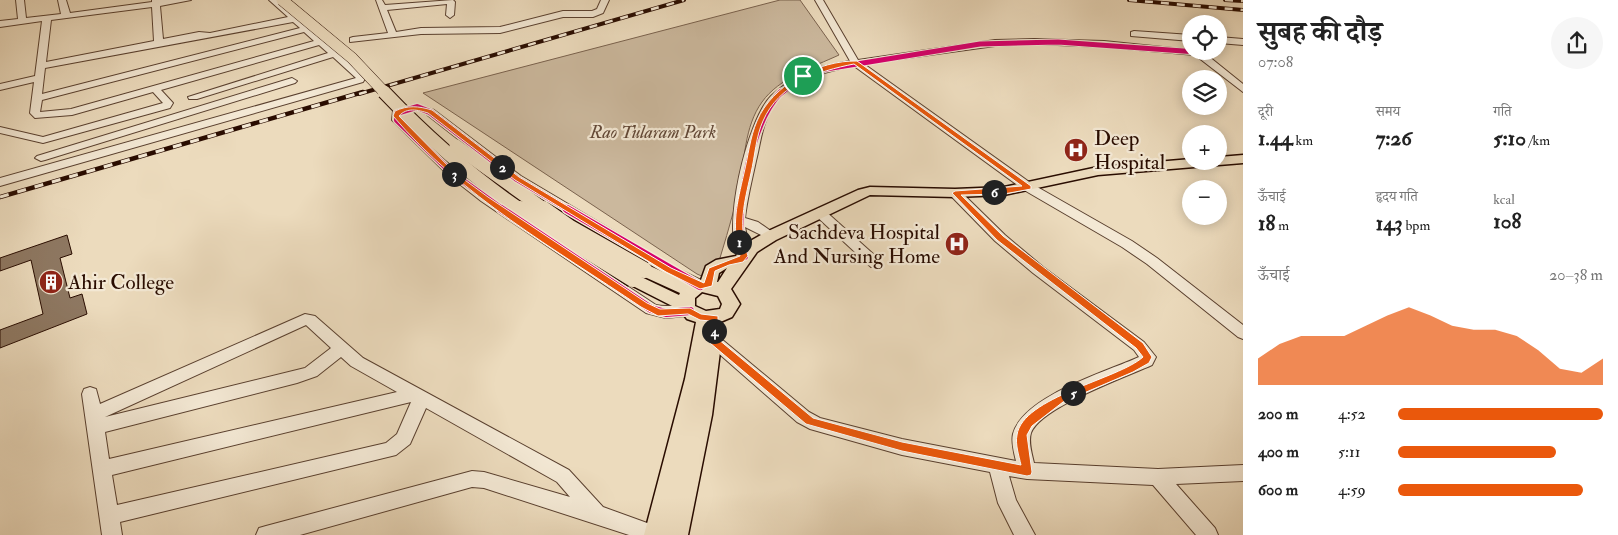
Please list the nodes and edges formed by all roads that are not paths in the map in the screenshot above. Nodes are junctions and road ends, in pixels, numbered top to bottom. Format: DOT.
graph roads {
  1 [pos="20,0"];
  2 [pos="62,0"];
  3 [pos="97,0"];
  4 [pos="187,0"];
  5 [pos="273,0"];
  6 [pos="282,0"];
  7 [pos="292,0"];
  8 [pos="820,0"];
  9 [pos="607,1"];
  10 [pos="156,2"];
  11 [pos="413,2"];
  12 [pos="380,4"];
  13 [pos="101,11"];
  14 [pos="450,15"];
  15 [pos="66,16"];
  16 [pos="47,18"];
  17 [pos="293,19"];
  18 [pos="22,21"];
  19 [pos="0,24"];
  20 [pos="305,29"];
  21 [pos="393,34"];
  22 [pos="1134,34"];
  23 [pos="208,36"];
  24 [pos="1180,38"];
  25 [pos="354,40"];
  26 [pos="1227,41"];
  27 [pos="159,42"];
  28 [pos="320,42"];
  29 [pos="1243,42"];
  30 [pos="1182,51"];
  31 [pos="210,54"];
  32 [pos="336,54"];
  33 [pos="1207,60"];
  34 [pos="855,62"];
  35 [pos="40,66"];
  36 [pos="282,70"];
  37 [pos="218,71"];
  38 [pos="39,78"];
  39 [pos="292,82"];
  40 [pos="228,86"];
  41 [pos="0,87"];
  42 [pos="156,89"];
  43 [pos="1243,90"];
  44 [pos="193,97"];
  45 [pos="306,97"];
  46 [pos="38,98"];
  47 [pos="0,130"];
  48 [pos="41,158"];
  49 [pos="1243,159"];
  50 [pos="1227,160"];
  51 [pos="1182,164"];
  52 [pos="0,182"];
  53 [pos="1028,187"];
  54 [pos="955,193"];
  55 [pos="819,212"];
  56 [pos="738,220"];
  57 [pos="771,236"];
  58 [pos="742,258"];
  59 [pos="876,264"];
  60 [pos="638,275"];
  61 [pos="705,288"];
  62 [pos="699,313"];
  63 [pos="1243,333"];
  64 [pos="714,341"];
  65 [pos="342,348"];
  66 [pos="90,394"];
  67 [pos="417,397"];
  68 [pos="94,421"];
  69 [pos="997,466"];
  70 [pos="101,469"];
  71 [pos="1027,472"];
  72 [pos="1243,473"];
  73 [pos="1158,477"];
  74 [pos="597,514"];
  75 [pos="111,515"];
  76 [pos="112,535"];
  77 [pos="266,535"];
  78 [pos="655,535"];
  79 [pos="676,535"];
  80 [pos="1025,535"];
  81 [pos="1208,535"];
  1 -- 18 [label="street"];
  2 -- 15 [label="street"];
  3 -- 13 [label="street"];
  4 -- 10 [label="street"];
  5 -- 17 [label="street"];
  6 -- 60 [label="main road, bridge"];
  7 -- 60 [label="main road, bridge"];
  8 -- 34 [label="street"];
  9 -- 21 [label="street"];
  10 -- 13 [label="street"];
  10 -- 27 [label="street"];
  11 -- 12 [label="street"];
  11 -- 14 [label="street"];
  12 -- 21 [label="street"];
  13 -- 15 [label="street"];
  15 -- 16 [label="street"];
  16 -- 18 [label="street"];
  16 -- 35 [label="street"];
  17 -- 20 [label="street"];
  17 -- 23 [label="street"];
  18 -- 19 [label="street"];
  20 -- 28 [label="street"];
  20 -- 31 [label="street"];
  21 -- 25 [label="street"];
  22 -- 24 [label="street"];
  23 -- 27 [label="street"];
  23 -- 31 [label="street"];
  26 -- 29 [label="street"];
  27 -- 35 [label="street"];
  28 -- 32 [label="street"];
  28 -- 37 [label="street"];
  30 -- 34 [label="street"];
  31 -- 37 [label="street"];
  31 -- 46 [label="street"];
  32 -- 36 [label="street"];
  32 -- 45 [label="street"];
  33 -- 43 [label="street"];
  34 -- 53 [label="street"];
  34 -- 56 [label="street"];
  35 -- 38 [label="street"];
  36 -- 39 [label="street"];
  36 -- 40 [label="street"];
  37 -- 40 [label="street"];
  37 -- 42 [label="street"];
  38 -- 41 [label="street"];
  38 -- 46 [label="street"];
  39 -- 45 [label="street"];
  39 -- 48 [label="street"];
  40 -- 44 [label="street"];
  42 -- 46 [label="street"];
  42 -- 47 [label="street"];
  45 -- 52 [label="street"];
  49 -- 50 [label="main road"];
  51 -- 53 [label="main road"];
  53 -- 54 [label="main road"];
  53 -- 63 [label="street"];
  54 -- 55 [label="main road"];
  54 -- 71 [label="street"];
  55 -- 57 [label="main road"];
  55 -- 59 [label="street"];
  56 -- 57 [label="street"];
  56 -- 58 [label="street"];
  57 -- 58 [label="main road"];
  58 -- 61 [label="main road"];
  60 -- 61 [label="main road"];
  60 -- 62 [label="main road"];
  61 -- 62 [label="main road"];
  61 -- 62 [label="main road"];
  61 -- 62 [label="street"];
  62 -- 64 [label="main road"];
  62 -- 78 [label="main road"];
  64 -- 69 [label="street"];
  64 -- 79 [label="main road"];
  65 -- 67 [label="street"];
  65 -- 68 [label="street"];
  65 -- 68 [label="street"];
  66 -- 68 [label="street"];
  67 -- 70 [label="street"];
  67 -- 74 [label="street"];
  67 -- 75 [label="street"];
  68 -- 70 [label="street"];
  69 -- 71 [label="street"];
  69 -- 80 [label="street"];
  70 -- 75 [label="street"];
  71 -- 73 [label="street"];
  72 -- 73 [label="street"];
  73 -- 81 [label="street"];
  74 -- 77 [label="street"];
  74 -- 78 [label="street"];
  75 -- 76 [label="street"];
}
